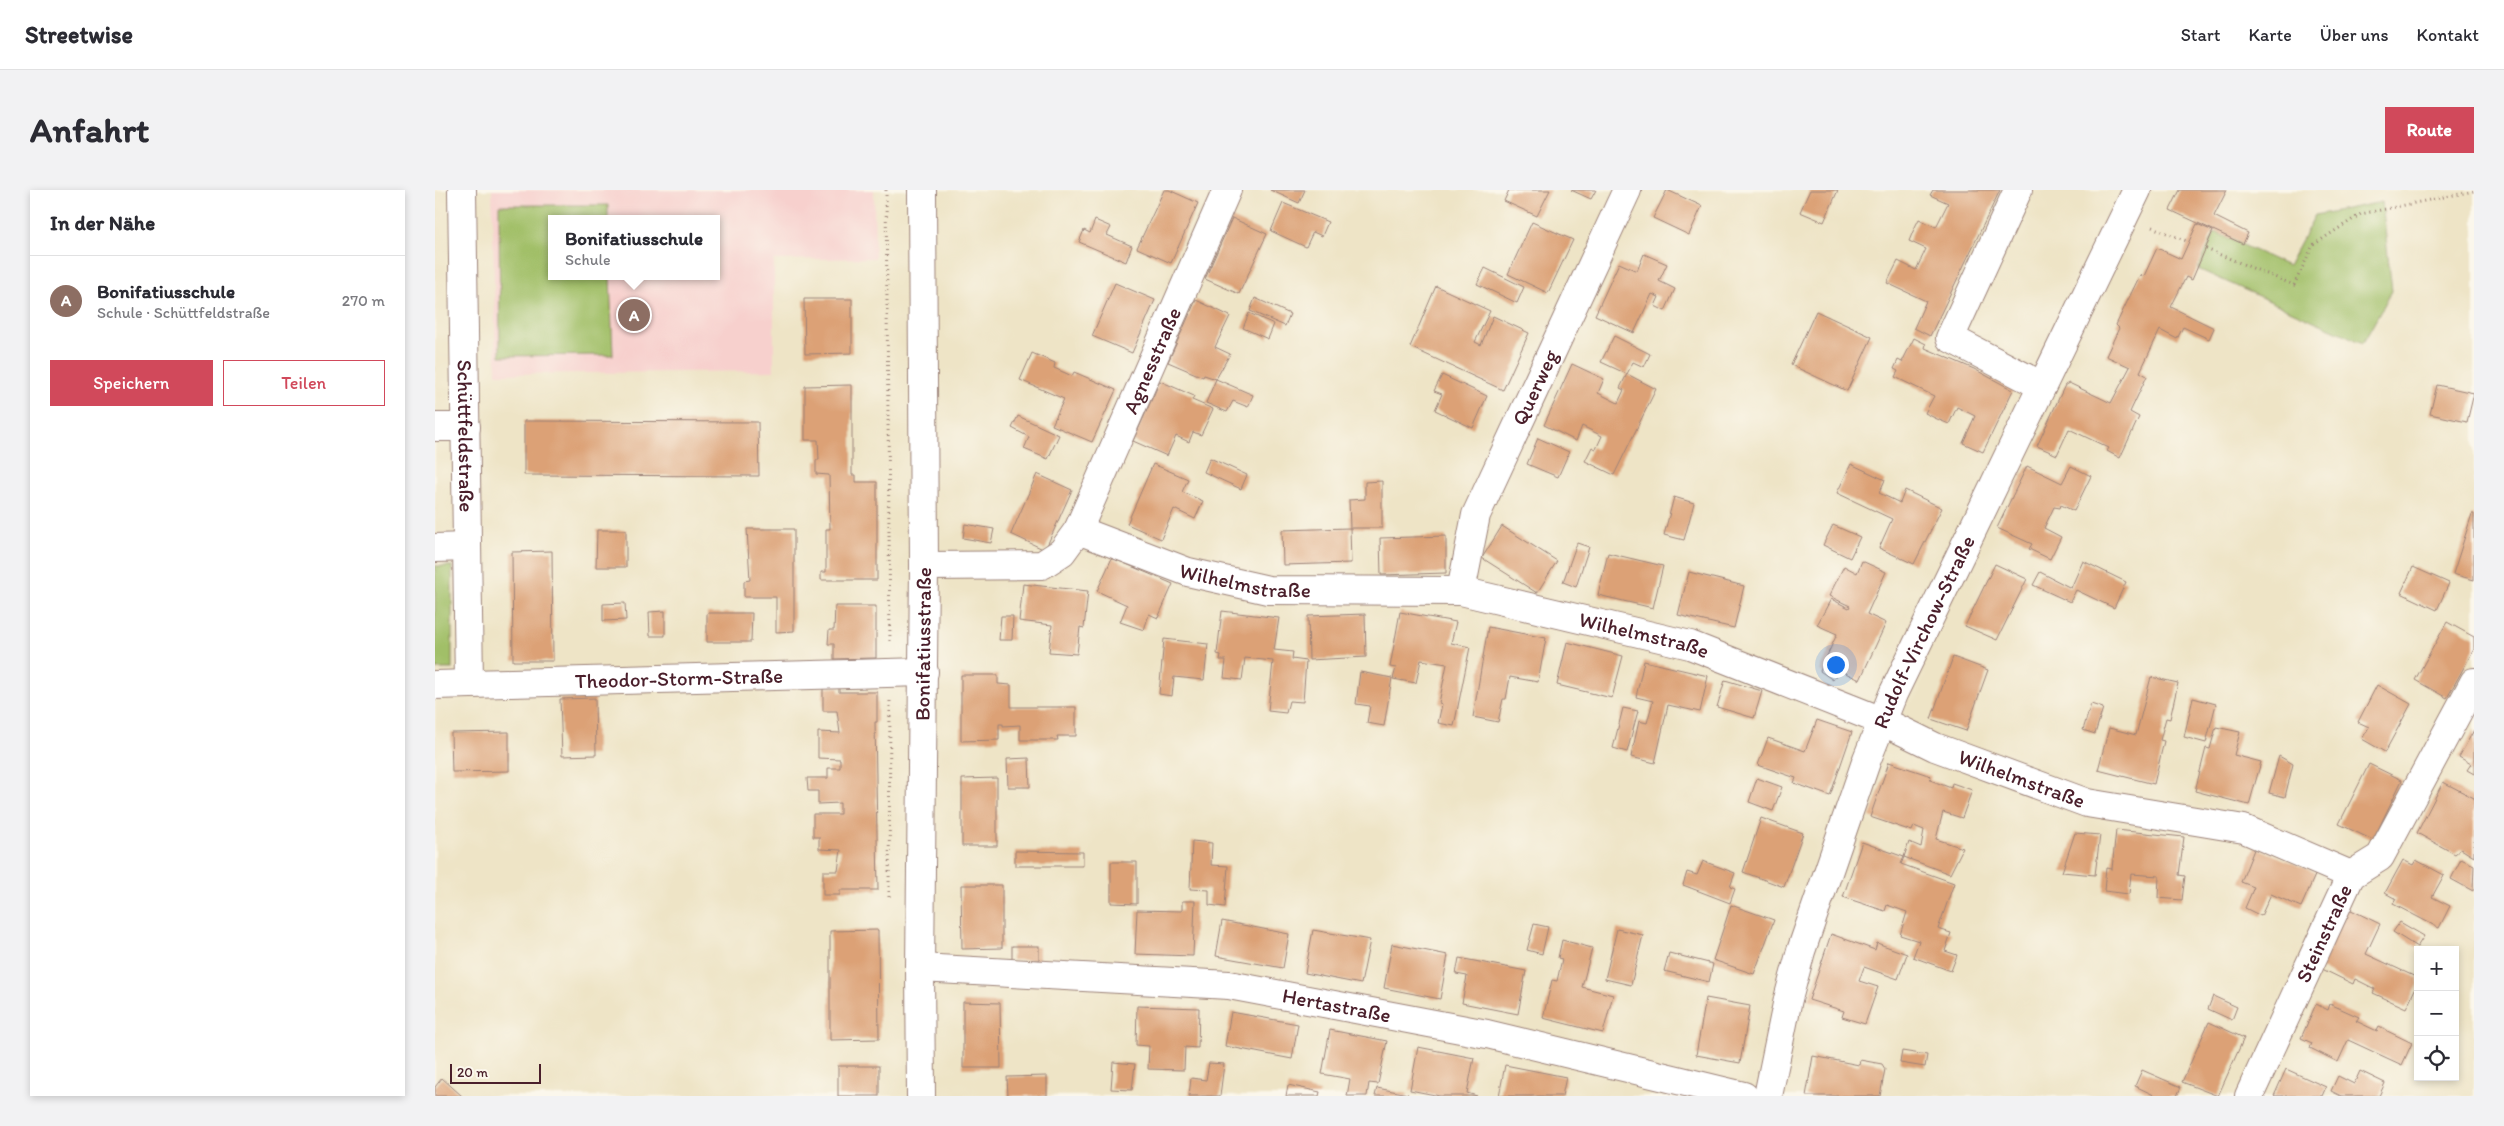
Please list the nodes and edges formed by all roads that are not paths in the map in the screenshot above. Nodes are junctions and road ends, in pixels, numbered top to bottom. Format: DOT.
graph roads {
  1 [pos="462,190"];
  2 [pos="922,190"];
  3 [pos="1227,190"];
  4 [pos="1627,190"];
  5 [pos="2018,190"];
  6 [pos="2131,197"];
  7 [pos="2042,386"];
  8 [pos="435,427"];
  9 [pos="466,427"];
  10 [pos="1078,530"];
  11 [pos="467,547"];
  12 [pos="435,548"];
  13 [pos="925,566"];
  14 [pos="1461,591"];
  15 [pos="923,672"];
  16 [pos="469,682"];
  17 [pos="2474,682"];
  18 [pos="435,685"];
  19 [pos="1882,722"];
  20 [pos="2351,875"];
  21 [pos="920,968"];
  22 [pos="921,1096"];
  23 [pos="1744,1096"];
  24 [pos="1768,1096"];
  25 [pos="2249,1096"];
  1 -- 9 [label="street, Schüttfeldstraße"];
  2 -- 13 [label="street, Bonifatiusstraße"];
  3 -- 10 [label="street, Agnesstraße"];
  4 -- 14 [label="street, Querweg"];
  5 -- 7 [label="street"];
  6 -- 7 [label="street, Rudolf-Virchow-Straße"];
  7 -- 19 [label="street, Rudolf-Virchow-Straße"];
  8 -- 9 [label="street"];
  9 -- 11 [label="street, Schüttfeldstraße"];
  10 -- 13 [label="street"];
  10 -- 14 [label="street, Wilhelmstraße"];
  11 -- 12 [label="street"];
  11 -- 16 [label="street, Schüttfeldstraße"];
  13 -- 15 [label="street, Bonifatiusstraße"];
  14 -- 19 [label="street, Wilhelmstraße"];
  15 -- 16 [label="street, Theodor-Storm-Straße"];
  15 -- 21 [label="street, Bonifatiusstraße"];
  16 -- 18 [label="street, Theodor-Storm-Straße"];
  17 -- 20 [label="street, Steinstraße"];
  19 -- 20 [label="street, Wilhelmstraße"];
  19 -- 24 [label="street, Rudolf-Virchow-Straße"];
  20 -- 25 [label="street, Steinstraße"];
  21 -- 22 [label="street, Bonifatiusstraße"];
  21 -- 23 [label="street, Hertastraße"];
}
